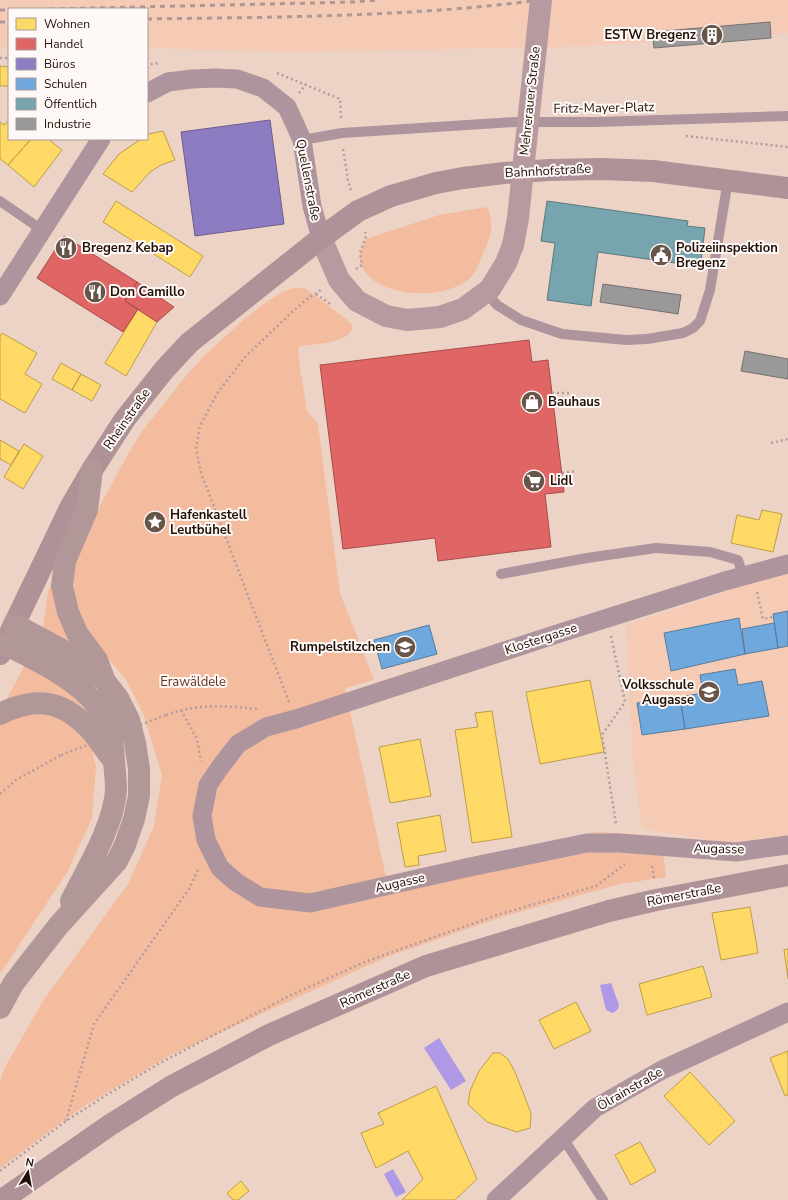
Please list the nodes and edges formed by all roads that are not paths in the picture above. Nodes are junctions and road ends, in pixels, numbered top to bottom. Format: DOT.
graph roads {
  1 [pos="541,0"];
  2 [pos="148,92"];
  3 [pos="788,116"];
  4 [pos="100,140"];
  5 [pos="302,140"];
  6 [pos="728,180"];
  7 [pos="788,188"];
  8 [pos="0,201"];
  9 [pos="42,230"];
  10 [pos="321,238"];
  11 [pos="486,292"];
  12 [pos="0,296"];
  13 [pos="92,470"];
  14 [pos="788,564"];
  15 [pos="501,574"];
  16 [pos="750,583"];
  17 [pos="14,624"];
  18 [pos="2,649"];
  19 [pos="104,680"];
  20 [pos="0,714"];
  21 [pos="296,719"];
  22 [pos="114,761"];
  23 [pos="788,845"];
  24 [pos="788,875"];
  25 [pos="59,925"];
  26 [pos="0,1008"];
  27 [pos="788,1012"];
  28 [pos="563,1138"];
  29 [pos="2,1200"];
  30 [pos="496,1200"];
  31 [pos="603,1200"];
  1 -- 11 [label="street, Mehrerauer Straße, bridge"];
  2 -- 5 [label="street, Quellenstraße"];
  3 -- 5 [label="lane, Fritz-Mayer-Platz"];
  4 -- 9 [label="street"];
  5 -- 10 [label="street, Quellenstraße"];
  6 -- 7 [label="main road, Bahnhofstraße"];
  6 -- 10 [label="main road, Bahnhofstraße"];
  6 -- 11 [label="lane"];
  8 -- 9 [label="lane"];
  9 -- 12 [label="street"];
  10 -- 11 [label="street, Mehrerauer Straße"];
  10 -- 13 [label="main road, Rheinstraße"];
  13 -- 17 [label="main road, Rheinstraße"];
  13 -- 19 [label="highway"];
  14 -- 16 [label="street, Klostergasse"];
  15 -- 16 [label="lane"];
  16 -- 21 [label="street, Klostergasse"];
  17 -- 18 [label="main road, Rheinstraße"];
  17 -- 19 [label="highway"];
  18 -- 22 [label="highway"];
  19 -- 25 [label="highway"];
  20 -- 22 [label="highway"];
  21 -- 23 [label="street, Augasse"];
  22 -- 25 [label="highway"];
  24 -- 29 [label="main road, Römerstraße"];
  25 -- 26 [label="highway"];
  27 -- 28 [label="street, Ölrainstraße"];
  28 -- 30 [label="street, Ölrainstraße"];
  28 -- 31 [label="lane"];
}
